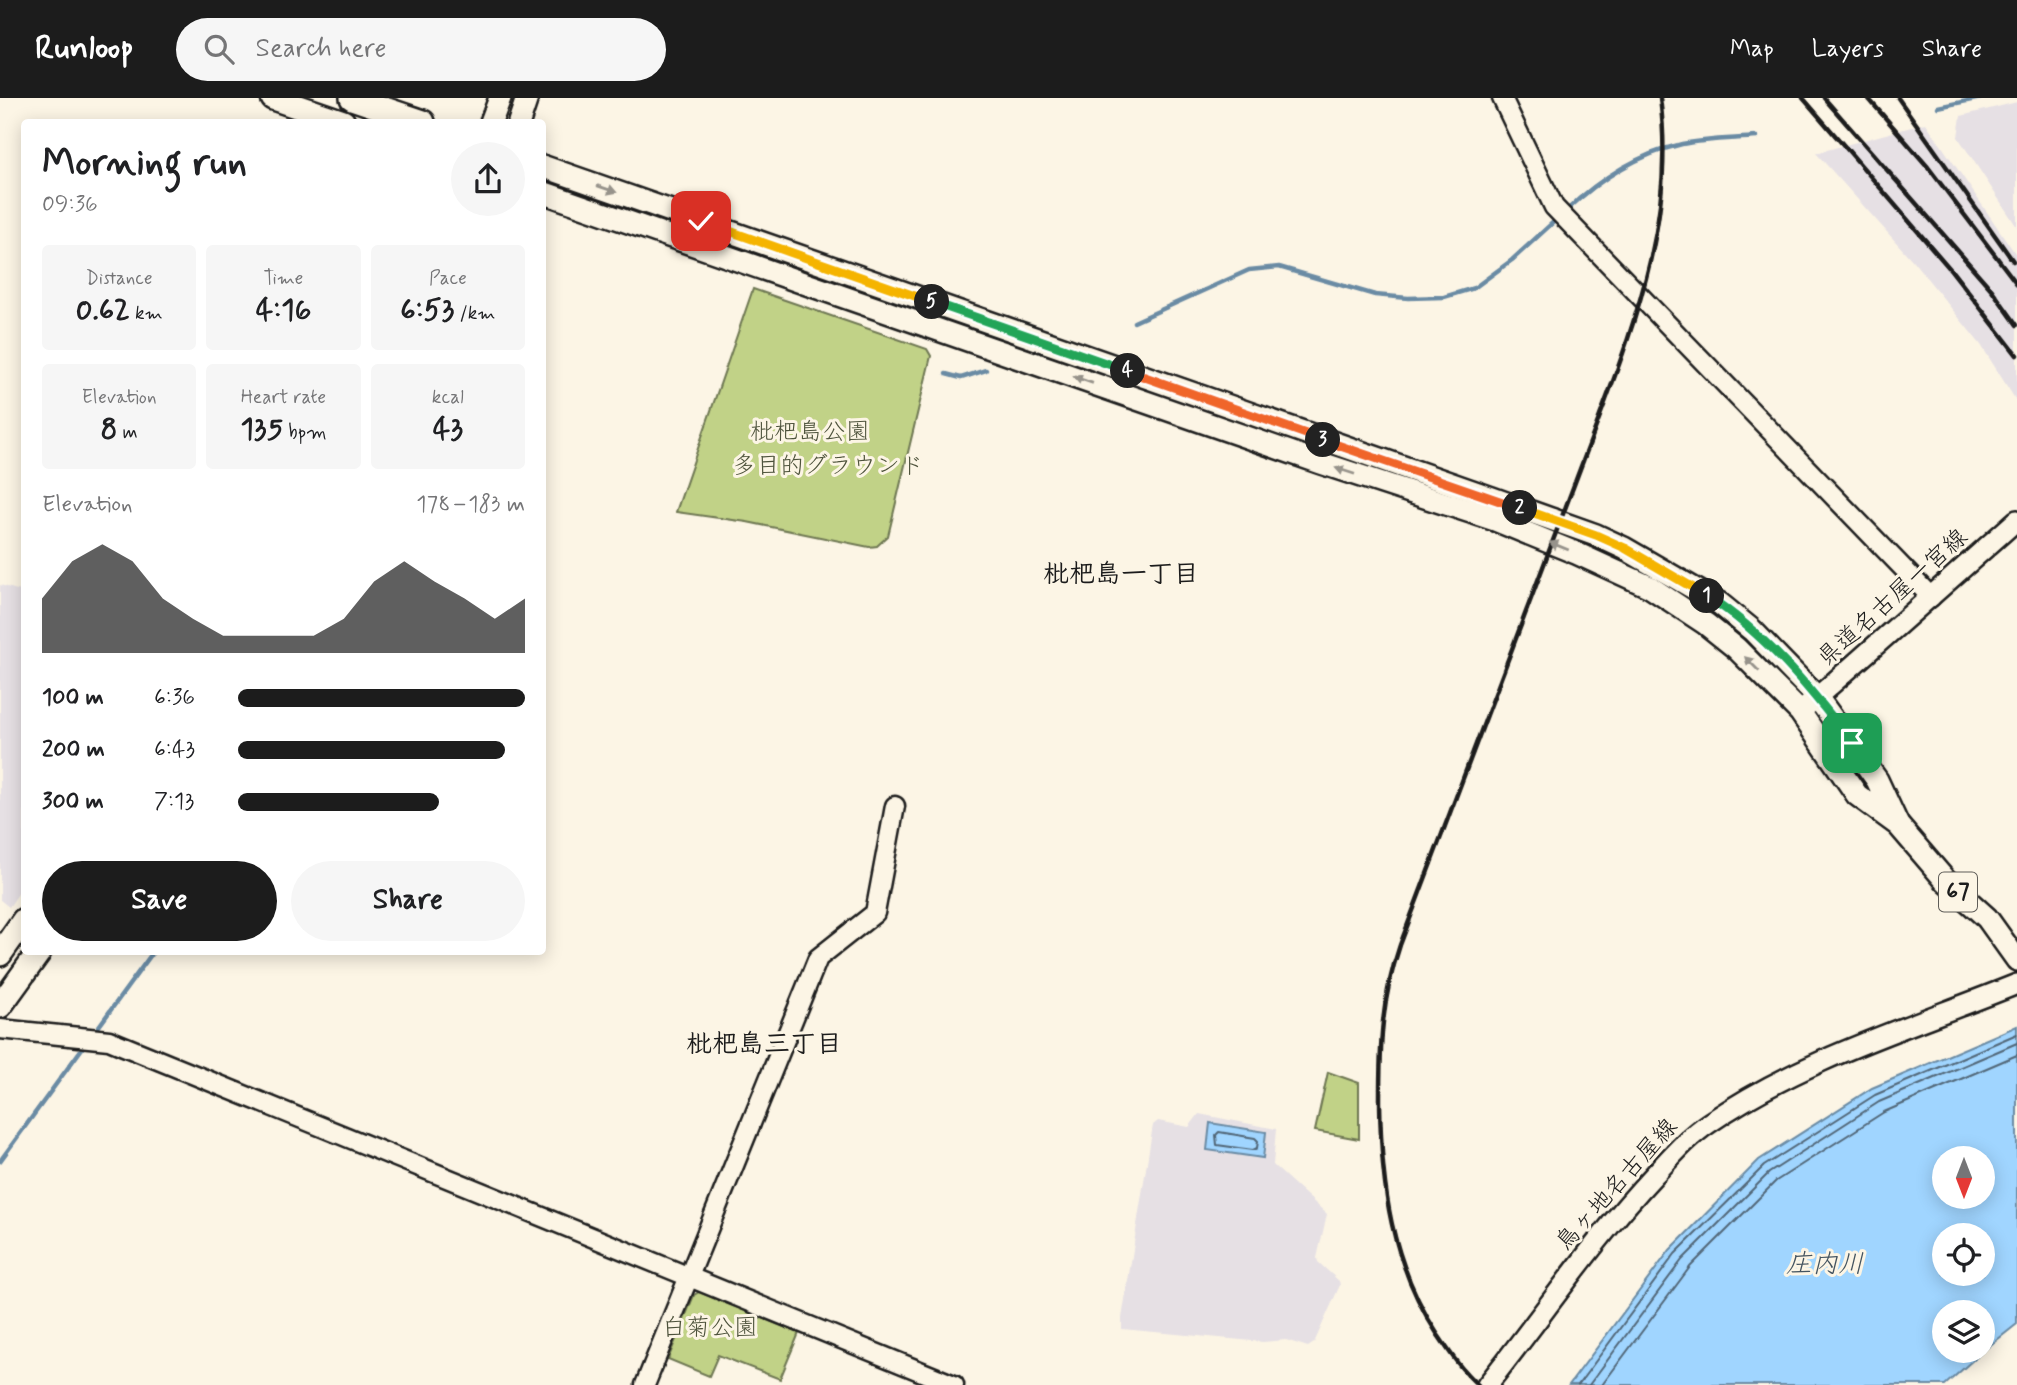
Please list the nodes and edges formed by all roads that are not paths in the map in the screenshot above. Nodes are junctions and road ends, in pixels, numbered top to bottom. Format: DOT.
graph roads {
  1 [pos="273,98"];
  2 [pos="352,98"];
  3 [pos="500,98"];
  4 [pos="527,98"];
  5 [pos="1502,98"];
  6 [pos="334,119"];
  7 [pos="414,119"];
  8 [pos="492,119"];
  9 [pos="520,119"];
  10 [pos="546,167"];
  11 [pos="546,193"];
  12 [pos="2017,520"];
  13 [pos="1931,597"];
  14 [pos="1817,698"];
  15 [pos="1800,712"];
  16 [pos="895,806"];
  17 [pos="1898,825"];
  18 [pos="21,924"];
  19 [pos="0,954"];
  20 [pos="37,955"];
  21 [pos="2017,960"];
  22 [pos="2017,984"];
  23 [pos="0,1006"];
  24 [pos="0,1029"];
  25 [pos="690,1276"];
  26 [pos="921,1379"];
  27 [pos="645,1385"];
  28 [pos="954,1385"];
  29 [pos="1487,1385"];
  1 -- 6 [label="highway"];
  2 -- 7 [label="highway"];
  3 -- 8 [label="main road"];
  4 -- 9 [label="main road"];
  5 -- 13 [label="street"];
  10 -- 14 [label="main road, 67, one-way"];
  15 -- 11 [label="main road, 67, one-way"];
  12 -- 13 [label="main road, 県道名古屋一宮線"];
  13 -- 14 [label="main road, 県道名古屋一宮線"];
  14 -- 15 [label="main road, 県道名古屋一宮線"];
  14 -- 17 [label="main road, 67"];
  15 -- 17 [label="main road, 67"];
  16 -- 25 [label="street"];
  17 -- 21 [label="main road, 67"];
  18 -- 19 [label="highway"];
  20 -- 23 [label="highway"];
  22 -- 29 [label="main road, 鳥ヶ地名古屋線"];
  24 -- 25 [label="street"];
  25 -- 26 [label="street"];
  25 -- 27 [label="street"];
  26 -- 28 [label="street"];
}
